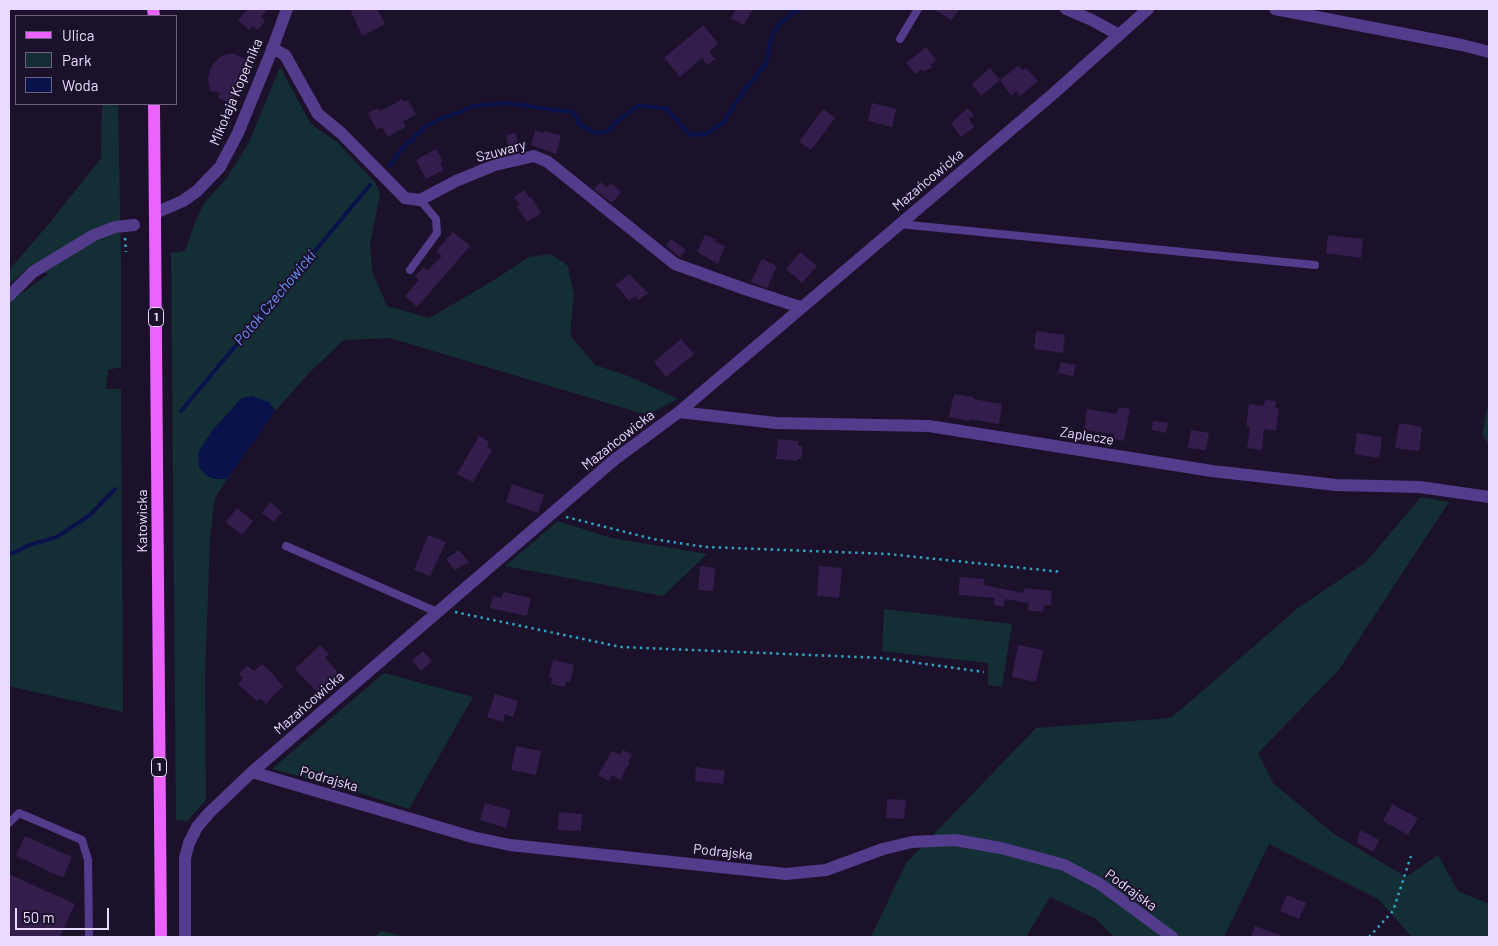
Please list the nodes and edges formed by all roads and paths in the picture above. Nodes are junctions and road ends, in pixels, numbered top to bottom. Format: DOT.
graph roads {
  1 [pos="287,9"];
  2 [pos="918,9"];
  3 [pos="1066,9"];
  4 [pos="1148,9"];
  5 [pos="1275,9"];
  6 [pos="1119,35"];
  7 [pos="900,39"];
  8 [pos="272,48"];
  9 [pos="1489,52"];
  10 [pos="154,105"];
  11 [pos="420,200"];
  12 [pos="155,213"];
  13 [pos="899,224"];
  14 [pos="134,225"];
  15 [pos="1314,265"];
  16 [pos="410,270"];
  17 [pos="9,296"];
  18 [pos="800,307"];
  19 [pos="679,412"];
  20 [pos="1489,497"];
  21 [pos="552,513"];
  22 [pos="286,546"];
  23 [pos="1062,572"];
  24 [pos="439,610"];
  25 [pos="984,672"];
  26 [pos="252,772"];
  27 [pos="9,824"];
  28 [pos="1411,856"];
  29 [pos="89,937"];
  30 [pos="161,937"];
  31 [pos="184,937"];
  32 [pos="1172,937"];
  33 [pos="1369,937"];
  1 -- 8 [label="street, Mikołaja Kopernika"];
  2 -- 7 [label="lane"];
  3 -- 6 [label="street"];
  4 -- 6 [label="street, Mazańcowicka"];
  5 -- 9 [label="street"];
  6 -- 13 [label="street, Mazańcowicka"];
  8 -- 11 [label="street"];
  8 -- 12 [label="street, Mikołaja Kopernika"];
  10 -- 12 [label="main road, Katowicka / 1"];
  11 -- 16 [label="lane"];
  11 -- 18 [label="street, Szuwary"];
  12 -- 30 [label="main road, Katowicka / 1"];
  13 -- 15 [label="lane"];
  13 -- 18 [label="street, Mazańcowicka"];
  14 -- 17 [label="street"];
  18 -- 19 [label="street, Mazańcowicka"];
  19 -- 20 [label="street, Zaplecze"];
  19 -- 21 [label="street, Mazańcowicka"];
  21 -- 23 [label="path"];
  21 -- 24 [label="street, Mazańcowicka"];
  22 -- 24 [label="lane"];
  24 -- 25 [label="path"];
  24 -- 26 [label="street, Mazańcowicka"];
  26 -- 31 [label="street, Mazańcowicka"];
  26 -- 32 [label="street, Podrajska"];
  27 -- 29 [label="lane"];
  28 -- 33 [label="path"];
}
